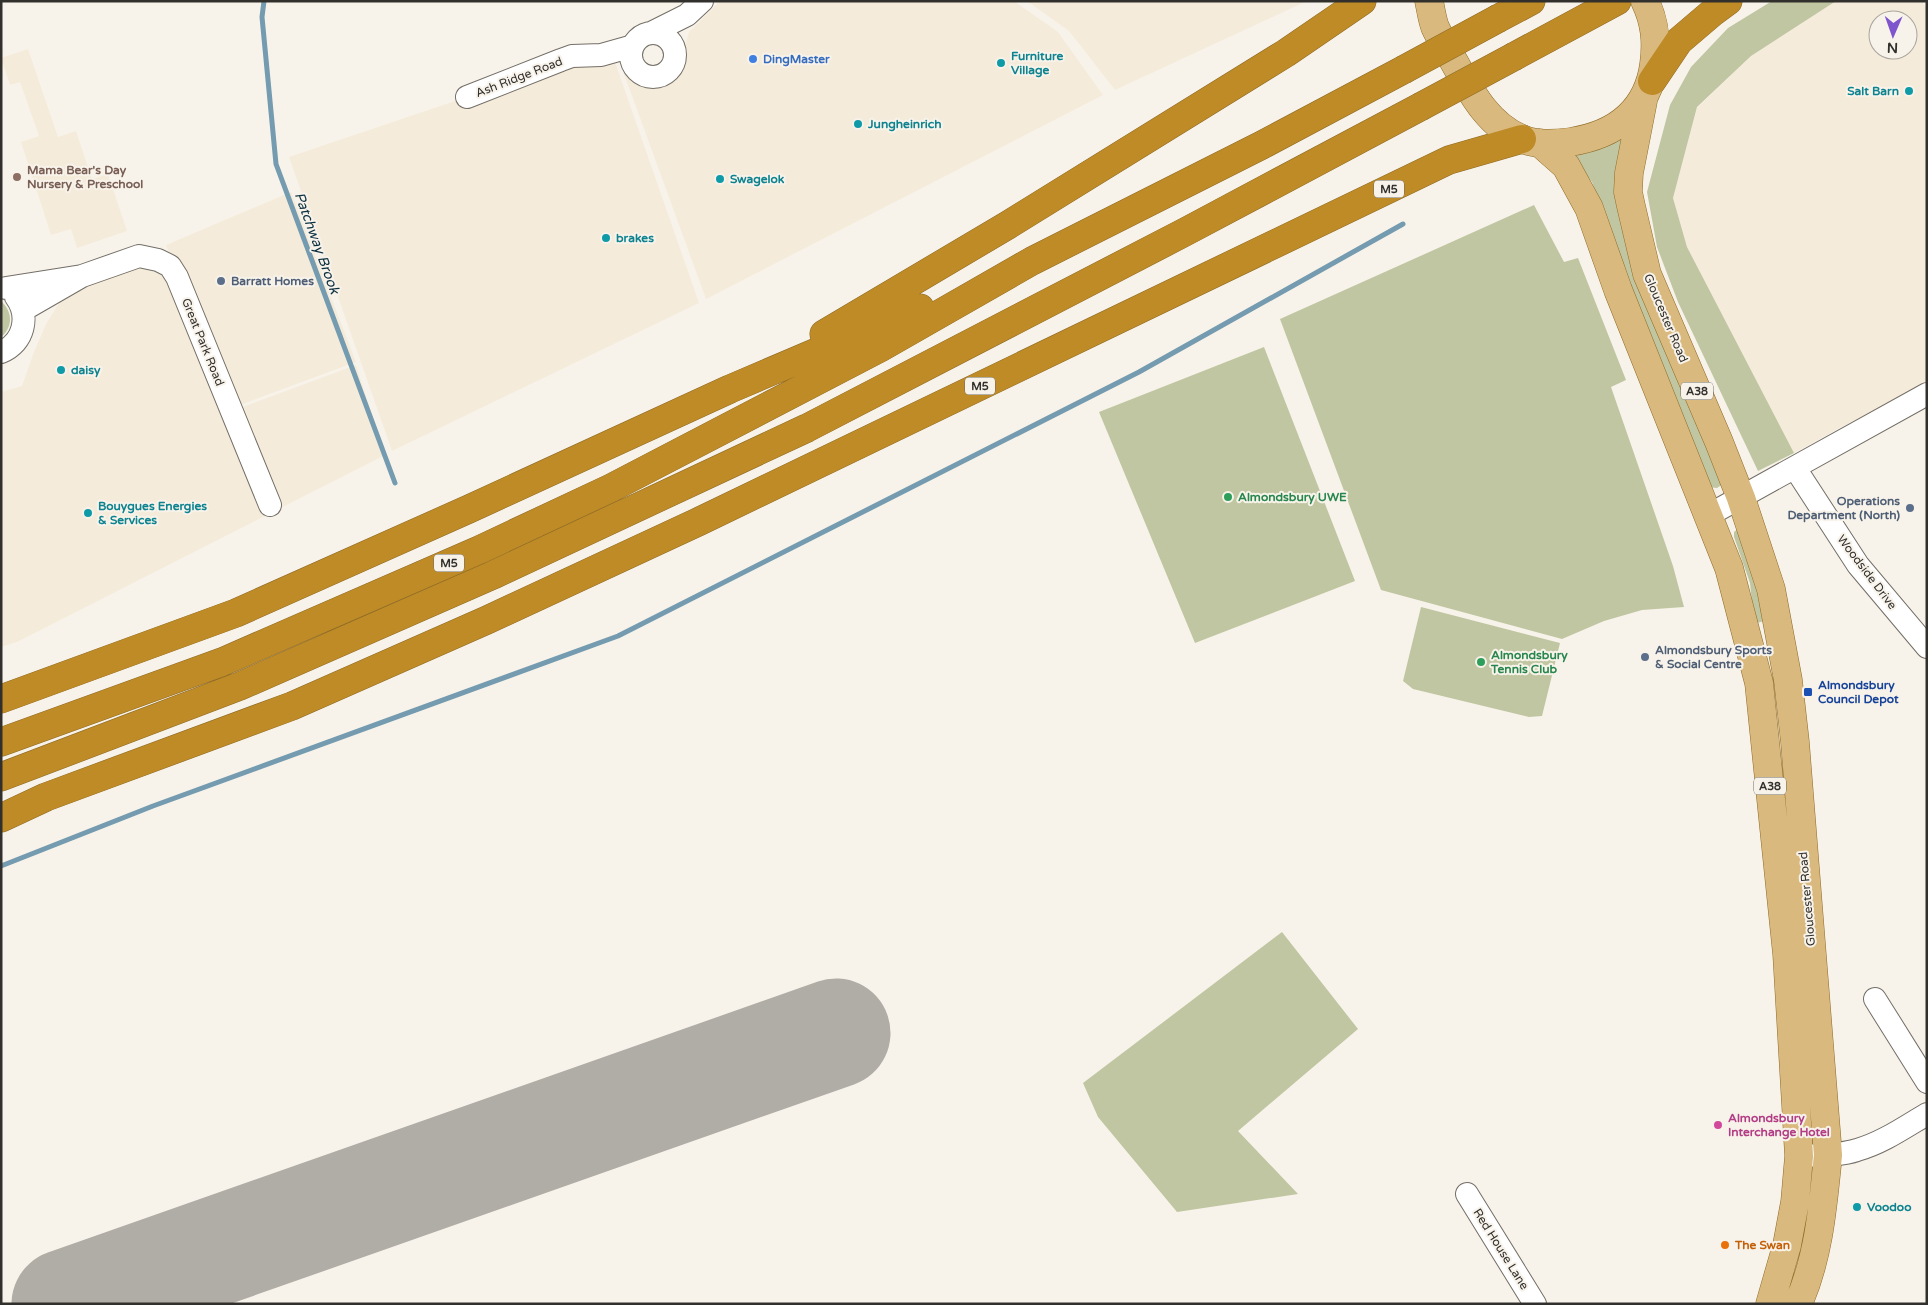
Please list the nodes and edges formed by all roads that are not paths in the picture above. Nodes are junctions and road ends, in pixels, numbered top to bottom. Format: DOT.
graph roads {
  1 [pos="1362,1"];
  2 [pos="1428,1"];
  3 [pos="1531,1"];
  4 [pos="1645,1"];
  5 [pos="1728,1"];
  6 [pos="1606,7"];
  7 [pos="694,8"];
  8 [pos="661,36"];
  9 [pos="632,54"];
  10 [pos="1647,91"];
  11 [pos="467,97"];
  12 [pos="1531,141"];
  13 [pos="1032,261"];
  14 [pos="82,276"];
  15 [pos="4,287"];
  16 [pos="1055,300"];
  17 [pos="23,310"];
  18 [pos="1,352"];
  19 [pos="730,389"];
  20 [pos="1927,394"];
  21 [pos="1795,468"];
  22 [pos="1741,498"];
  23 [pos="270,505"];
  24 [pos="1707,516"];
  25 [pos="700,521"];
  26 [pos="1927,647"];
  27 [pos="1,700"];
  28 [pos="1,742"];
  29 [pos="1,777"];
  30 [pos="46,797"];
  31 [pos="1,811"];
  32 [pos="1,818"];
  33 [pos="1887,1007"];
  34 [pos="1927,1082"];
  35 [pos="1927,1114"];
  36 [pos="1828,1155"];
  37 [pos="1799,1156"];
  38 [pos="1467,1194"];
  39 [pos="1535,1304"];
  40 [pos="1770,1304"];
  41 [pos="1798,1304"];
  1 -- 19 [label="highway, M5"];
  2 -- 12 [label="main road, Gloucester Road"];
  3 -- 13 [label="highway, M5, bridge"];
  4 -- 10 [label="main road, Gloucester Road"];
  5 -- 10 [label="highway"];
  6 -- 16 [label="highway, M5, bridge"];
  7 -- 8 [label="street"];
  8 -- 9 [label="street"];
  8 -- 9 [label="street"];
  9 -- 11 [label="street, Ash Ridge Road"];
  10 -- 12 [label="main road"];
  10 -- 22 [label="main road, Gloucester Road / A38"];
  12 -- 24 [label="main road, Gloucester Road / A38"];
  12 -- 25 [label="highway, M5"];
  13 -- 19 [label="highway, M5"];
  13 -- 28 [label="highway, M5"];
  14 -- 15 [label="street, Great Park Road"];
  14 -- 17 [label="street, Great Park Road"];
  14 -- 23 [label="street, Great Park Road"];
  15 -- 17 [label="street"];
  16 -- 25 [label="highway, M5"];
  16 -- 29 [label="highway, M5"];
  17 -- 18 [label="street"];
  19 -- 27 [label="highway, M5"];
  20 -- 21 [label="street"];
  21 -- 22 [label="street"];
  21 -- 26 [label="street, Woodside Drive"];
  22 -- 24 [label="street"];
  22 -- 36 [label="main road, Gloucester Road / A38"];
  24 -- 37 [label="main road, Gloucester Road / A38"];
  25 -- 30 [label="highway, M5"];
  30 -- 31 [label="highway, M5"];
  30 -- 32 [label="highway"];
  33 -- 34 [label="street"];
  35 -- 36 [label="street"];
  36 -- 37 [label="street"];
  36 -- 41 [label="main road, Gloucester Road / A38"];
  37 -- 40 [label="main road, Gloucester Road / A38"];
  38 -- 39 [label="street, Red House Lane"];
}
